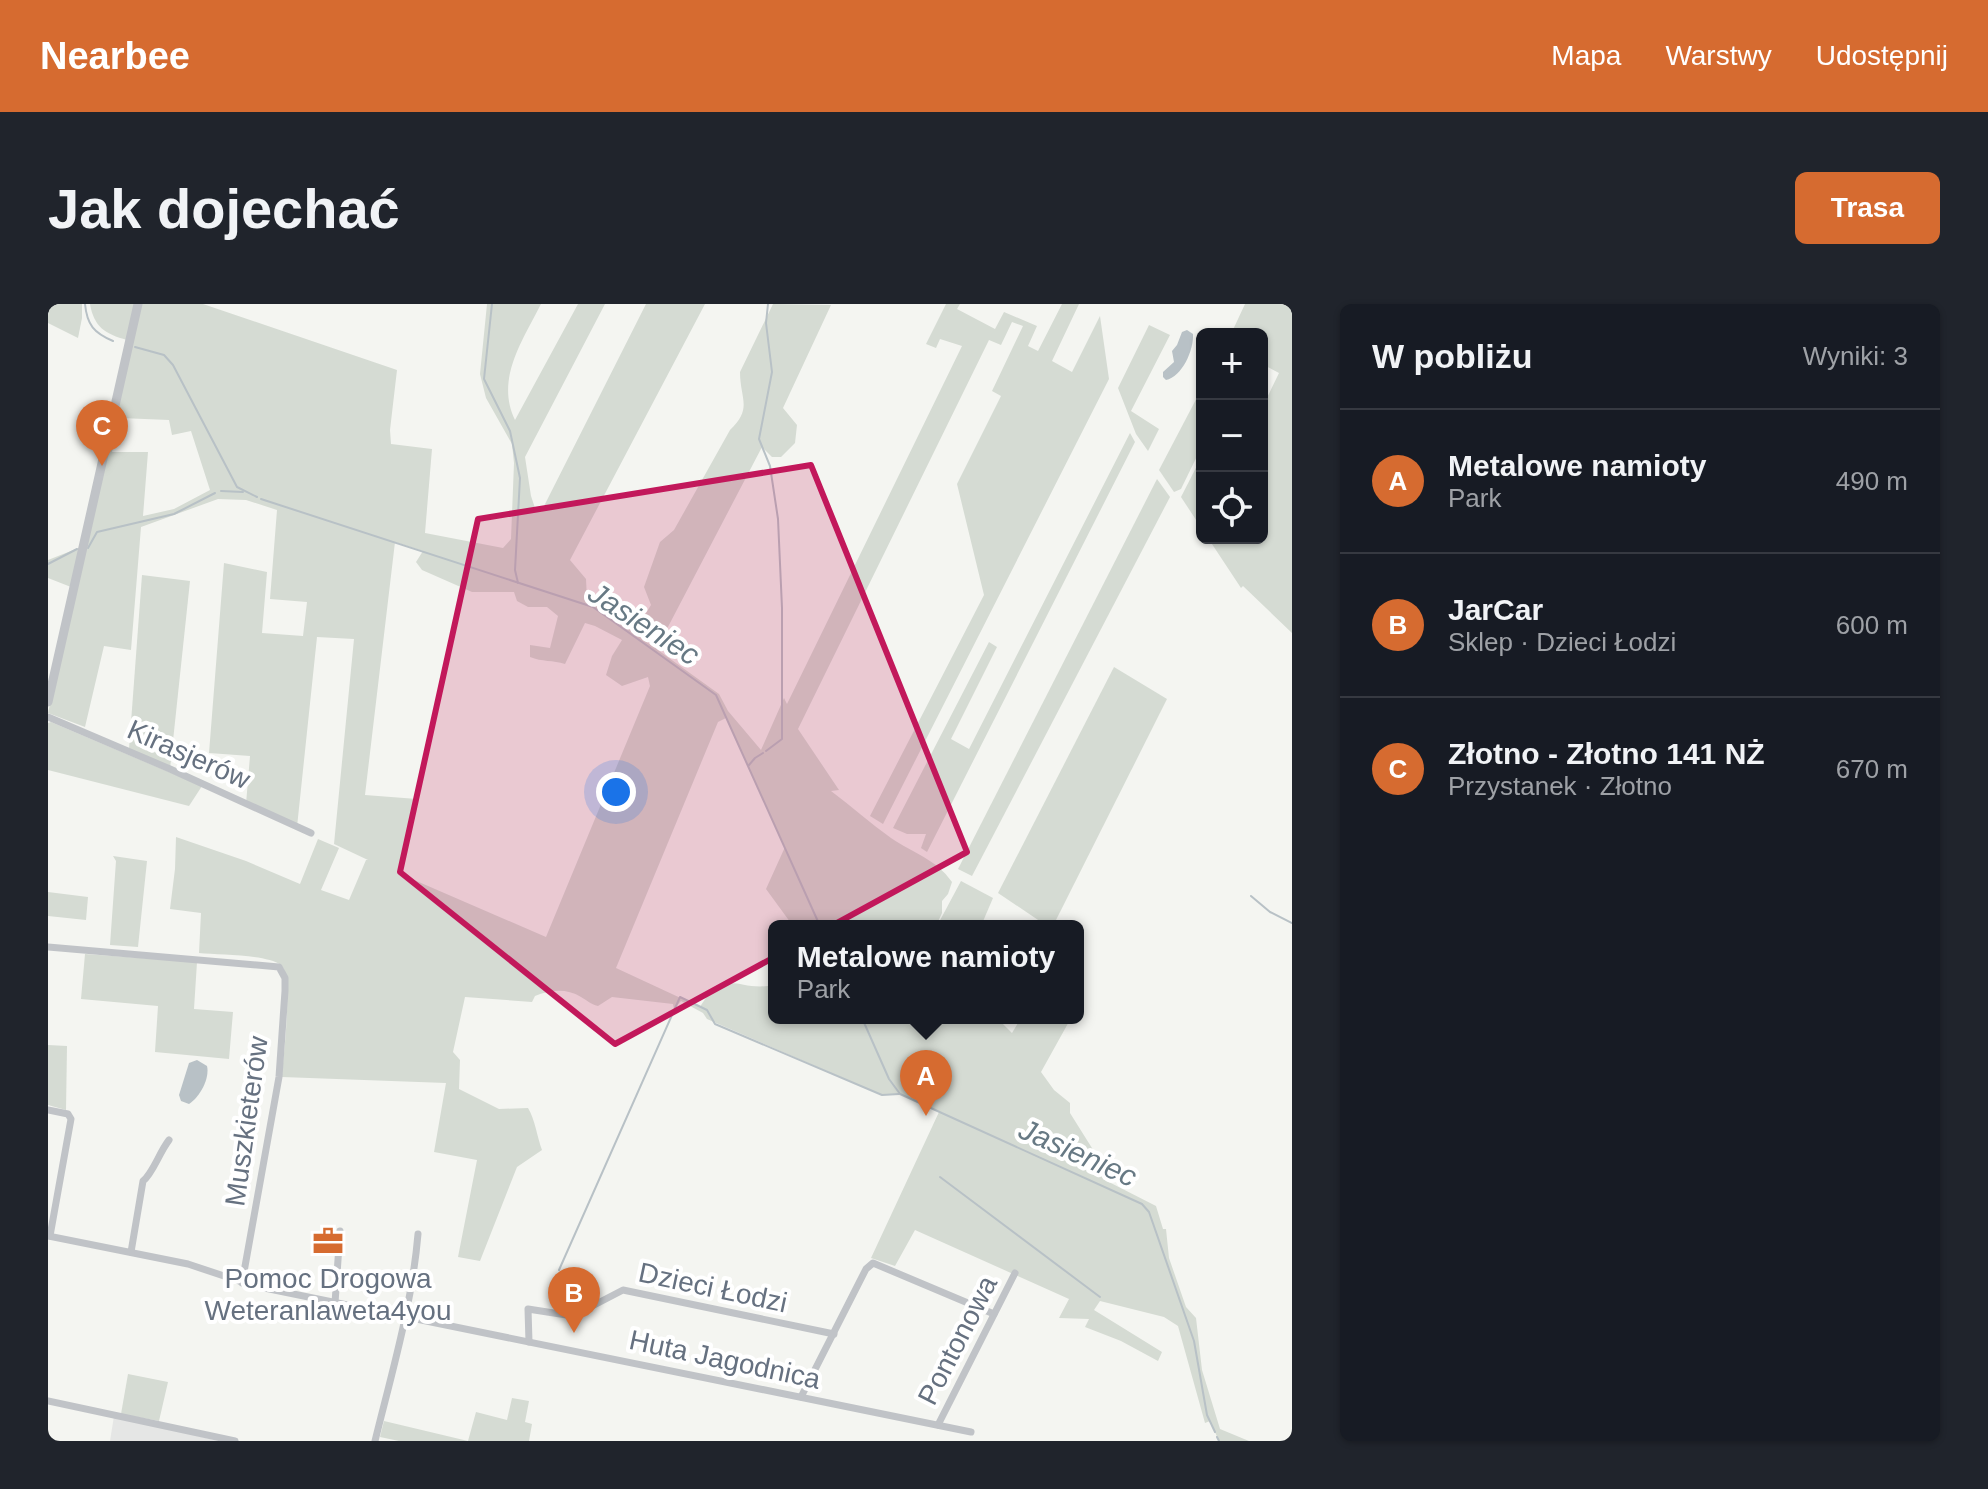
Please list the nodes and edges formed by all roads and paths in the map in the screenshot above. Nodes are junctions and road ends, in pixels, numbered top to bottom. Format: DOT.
graph roads {
  1 [pos="138,304"];
  2 [pos="48,702"];
  3 [pos="48,717"];
  4 [pos="311,833"];
  5 [pos="48,947"];
  6 [pos="48,1110"];
  7 [pos="169,1140"];
  8 [pos="340,1231"];
  9 [pos="418,1234"];
  10 [pos="49,1236"];
  11 [pos="131,1252"];
  12 [pos="1015,1273"];
  13 [pos="242,1283"];
  14 [pos="335,1303"];
  15 [pos="994,1314"];
  16 [pos="406,1317"];
  17 [pos="834,1334"];
  18 [pos="529,1342"];
  19 [pos="801,1397"];
  20 [pos="48,1401"];
  21 [pos="938,1425"];
  22 [pos="971,1432"];
  23 [pos="235,1441"];
  24 [pos="375,1441"];
  1 -- 2 [label="street"];
  3 -- 4 [label="street, Kirasjerów"];
  5 -- 13 [label="street, Muszkieterów"];
  6 -- 10 [label="street"];
  7 -- 11 [label="street"];
  8 -- 14 [label="street"];
  9 -- 16 [label="street"];
  10 -- 11 [label="street, Huta Jagodnica"];
  11 -- 13 [label="street, Huta Jagodnica"];
  12 -- 15 [label="street, Pontonowa"];
  13 -- 14 [label="street, Huta Jagodnica"];
  14 -- 16 [label="street, Huta Jagodnica"];
  15 -- 17 [label="street"];
  15 -- 21 [label="street, Pontonowa"];
  16 -- 18 [label="street, Huta Jagodnica"];
  16 -- 24 [label="street"];
  17 -- 18 [label="street, Dzieci Łodzi"];
  17 -- 19 [label="street"];
  18 -- 19 [label="street, Huta Jagodnica"];
  19 -- 21 [label="street, Huta Jagodnica"];
  20 -- 23 [label="street"];
  21 -- 22 [label="street, Huta Jagodnica"];
}
